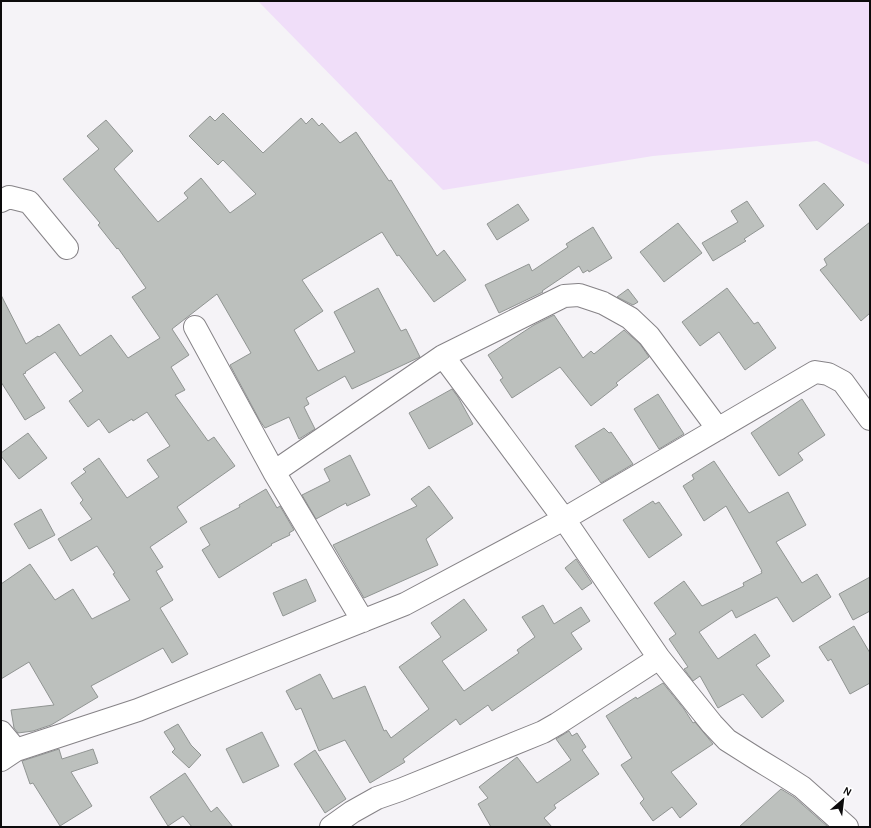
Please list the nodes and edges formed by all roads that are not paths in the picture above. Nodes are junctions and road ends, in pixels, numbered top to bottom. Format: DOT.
graph roads {
  1 [pos="1,201"];
  2 [pos="67,248"];
  3 [pos="195,326"];
  4 [pos="443,356"];
  5 [pos="870,420"];
  6 [pos="718,429"];
  7 [pos="274,472"];
  8 [pos="564,520"];
  9 [pos="363,621"];
  10 [pos="659,658"];
  11 [pos="1,732"];
  12 [pos="9,755"];
  13 [pos="331,827"];
  14 [pos="847,827"];
  1 -- 2 [label="street"];
  3 -- 7 [label="street"];
  4 -- 6 [label="street"];
  4 -- 7 [label="street"];
  4 -- 8 [label="street"];
  5 -- 6 [label="street"];
  6 -- 8 [label="street"];
  7 -- 9 [label="street"];
  8 -- 9 [label="street"];
  8 -- 10 [label="street"];
  9 -- 12 [label="street"];
  10 -- 13 [label="street"];
  10 -- 14 [label="street"];
  11 -- 12 [label="street"];
}
